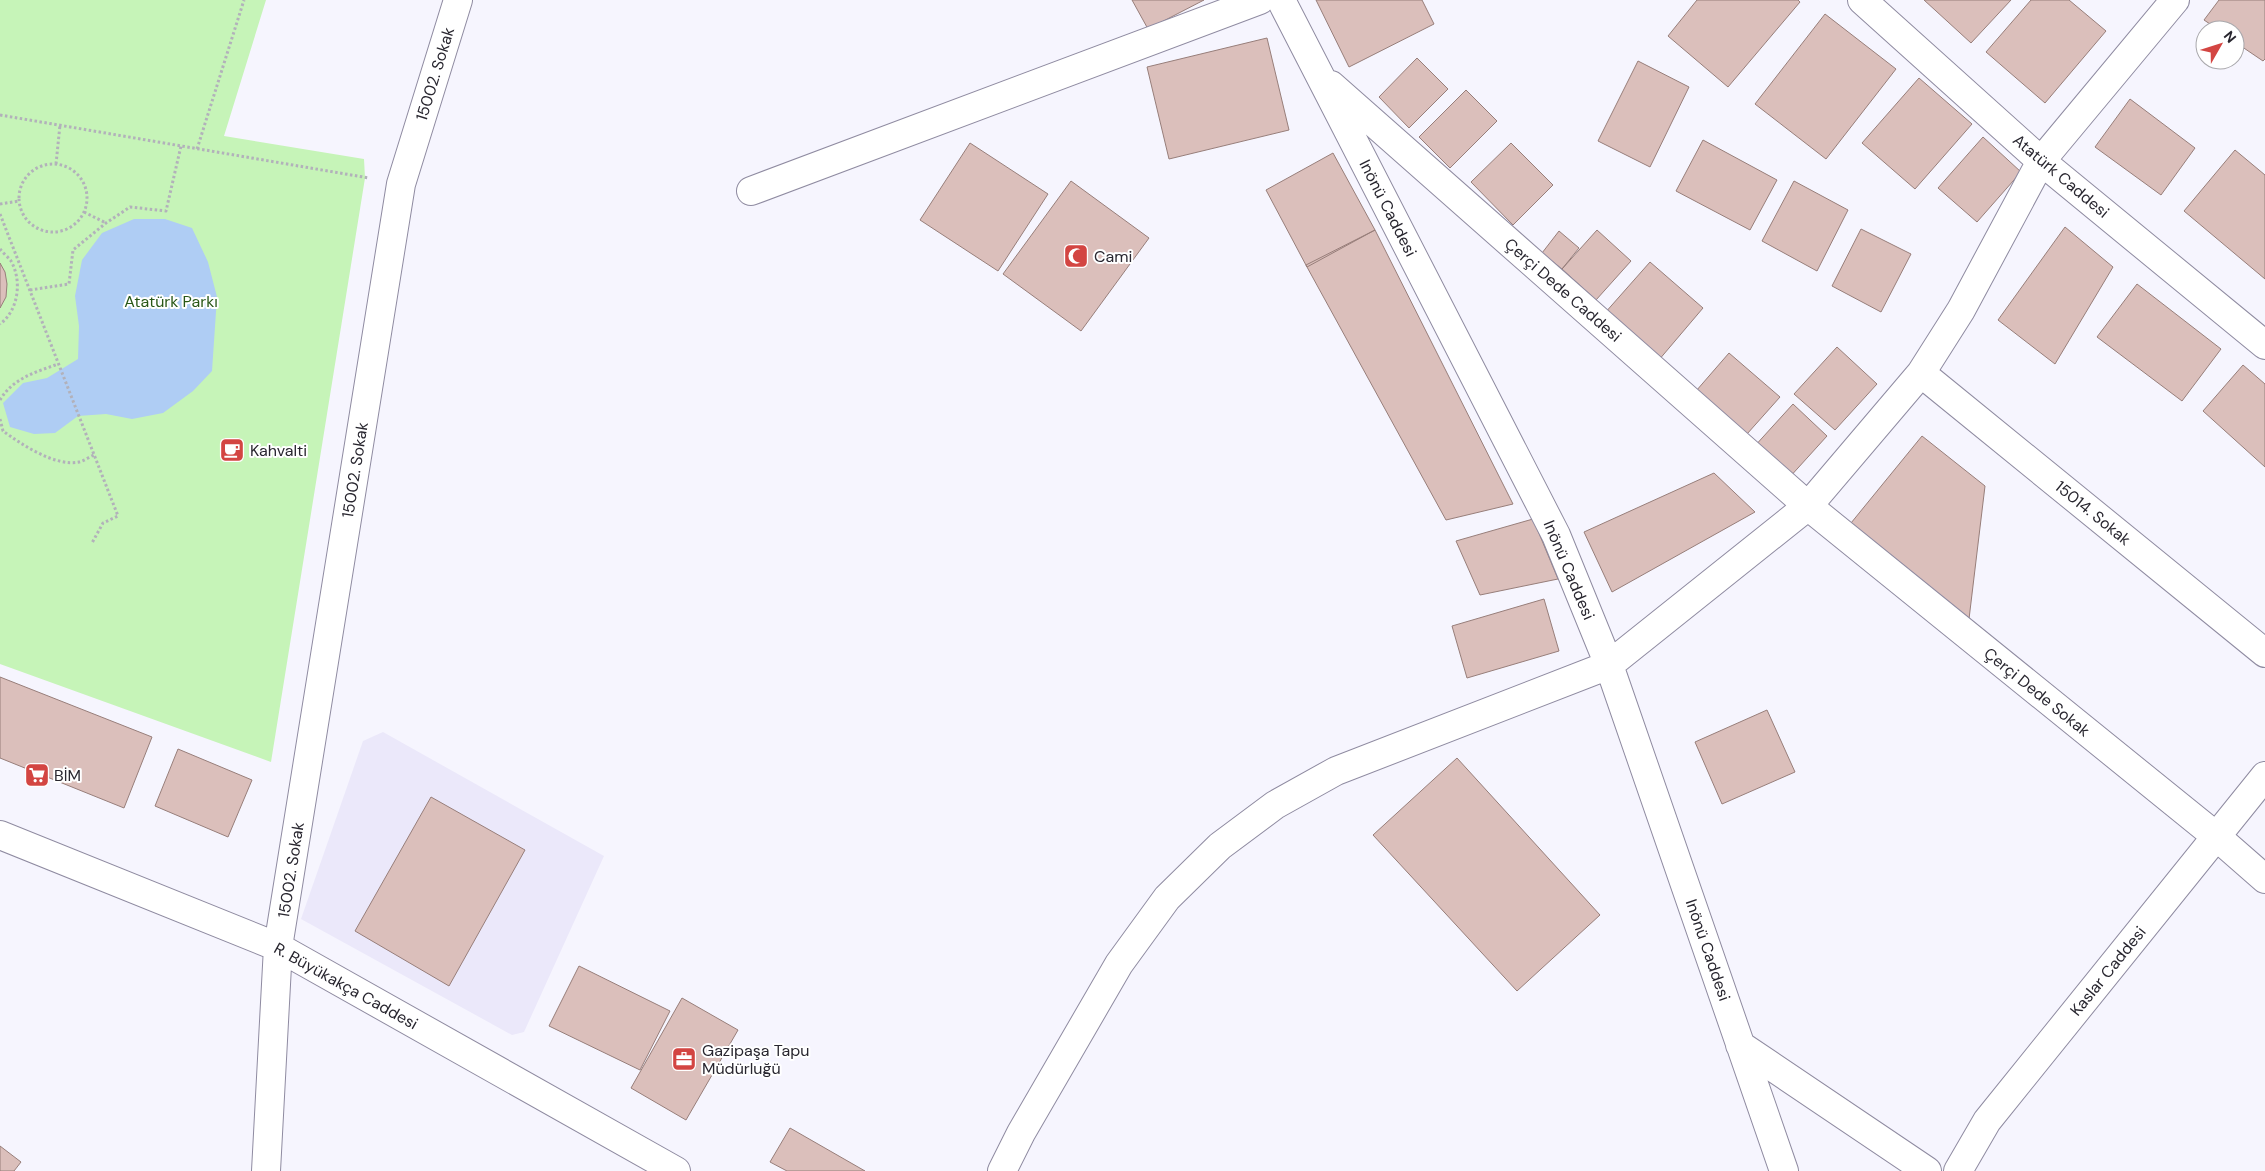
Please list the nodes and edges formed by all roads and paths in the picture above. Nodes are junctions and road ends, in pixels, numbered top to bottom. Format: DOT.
graph roads {
  1 [pos="244,0"];
  2 [pos="458,0"];
  3 [pos="1260,0"];
  4 [pos="1281,0"];
  5 [pos="1862,0"];
  6 [pos="2175,0"];
  7 [pos="1319,75"];
  8 [pos="0,115"];
  9 [pos="60,125"];
  10 [pos="181,146"];
  11 [pos="197,149"];
  12 [pos="2041,161"];
  13 [pos="56,164"];
  14 [pos="401,184"];
  15 [pos="751,191"];
  16 [pos="18,201"];
  17 [pos="0,204"];
  18 [pos="84,212"];
  19 [pos="0,214"];
  20 [pos="106,223"];
  21 [pos="0,249"];
  22 [pos="22,269"];
  23 [pos="15,272"];
  24 [pos="30,290"];
  25 [pos="0,324"];
  26 [pos="2265,345"];
  27 [pos="58,364"];
  28 [pos="1921,373"];
  29 [pos="0,400"];
  30 [pos="0,419"];
  31 [pos="94,455"];
  32 [pos="1808,506"];
  33 [pos="92,544"];
  34 [pos="2265,653"];
  35 [pos="1609,665"];
  36 [pos="2265,776"];
  37 [pos="0,835"];
  38 [pos="2217,837"];
  39 [pos="2265,879"];
  40 [pos="278,947"];
  41 [pos="1740,1044"];
  42 [pos="266,1171"];
  43 [pos="676,1171"];
  44 [pos="1002,1171"];
  45 [pos="1784,1171"];
  46 [pos="1927,1171"];
  47 [pos="1958,1171"];
  1 -- 11 [label="path"];
  2 -- 14 [label="street, 15002. Sokak"];
  3 -- 15 [label="street"];
  4 -- 7 [label="street, Inönü Caddesi"];
  5 -- 12 [label="street, Atatürk Caddesi"];
  6 -- 12 [label="street"];
  7 -- 32 [label="street, Çerçi Dede Caddesi"];
  7 -- 35 [label="street, Inönü Caddesi"];
  8 -- 9 [label="path"];
  9 -- 10 [label="path"];
  9 -- 13 [label="path"];
  10 -- 11 [label="path"];
  10 -- 20 [label="path"];
  11 -- 14 [label="path"];
  12 -- 26 [label="street, Atatürk Caddesi"];
  12 -- 28 [label="street"];
  13 -- 16 [label="path"];
  13 -- 18 [label="path"];
  14 -- 40 [label="street, 15002. Sokak"];
  16 -- 17 [label="path"];
  16 -- 18 [label="path"];
  18 -- 20 [label="path"];
  19 -- 22 [label="path"];
  20 -- 24 [label="path"];
  21 -- 23 [label="path"];
  22 -- 23 [label="path"];
  22 -- 24 [label="path"];
  23 -- 25 [label="path"];
  24 -- 27 [label="path"];
  27 -- 29 [label="path"];
  27 -- 31 [label="path"];
  28 -- 32 [label="street"];
  28 -- 34 [label="street, 15014. Sokak"];
  30 -- 31 [label="path"];
  31 -- 33 [label="path"];
  32 -- 35 [label="street"];
  32 -- 38 [label="street, Çerçi Dede Sokak"];
  35 -- 41 [label="street, Inönü Caddesi"];
  35 -- 44 [label="street"];
  36 -- 38 [label="street, Kaslar Caddesi"];
  37 -- 40 [label="street, R. Büyükakça Caddesi"];
  38 -- 39 [label="street, Çerçi Dede Sokak"];
  38 -- 47 [label="street, Kaslar Caddesi"];
  40 -- 42 [label="street, 15002. Sokak"];
  40 -- 43 [label="street, R. Büyükakça Caddesi"];
  41 -- 45 [label="street, Inönü Caddesi"];
  41 -- 46 [label="street"];
}
